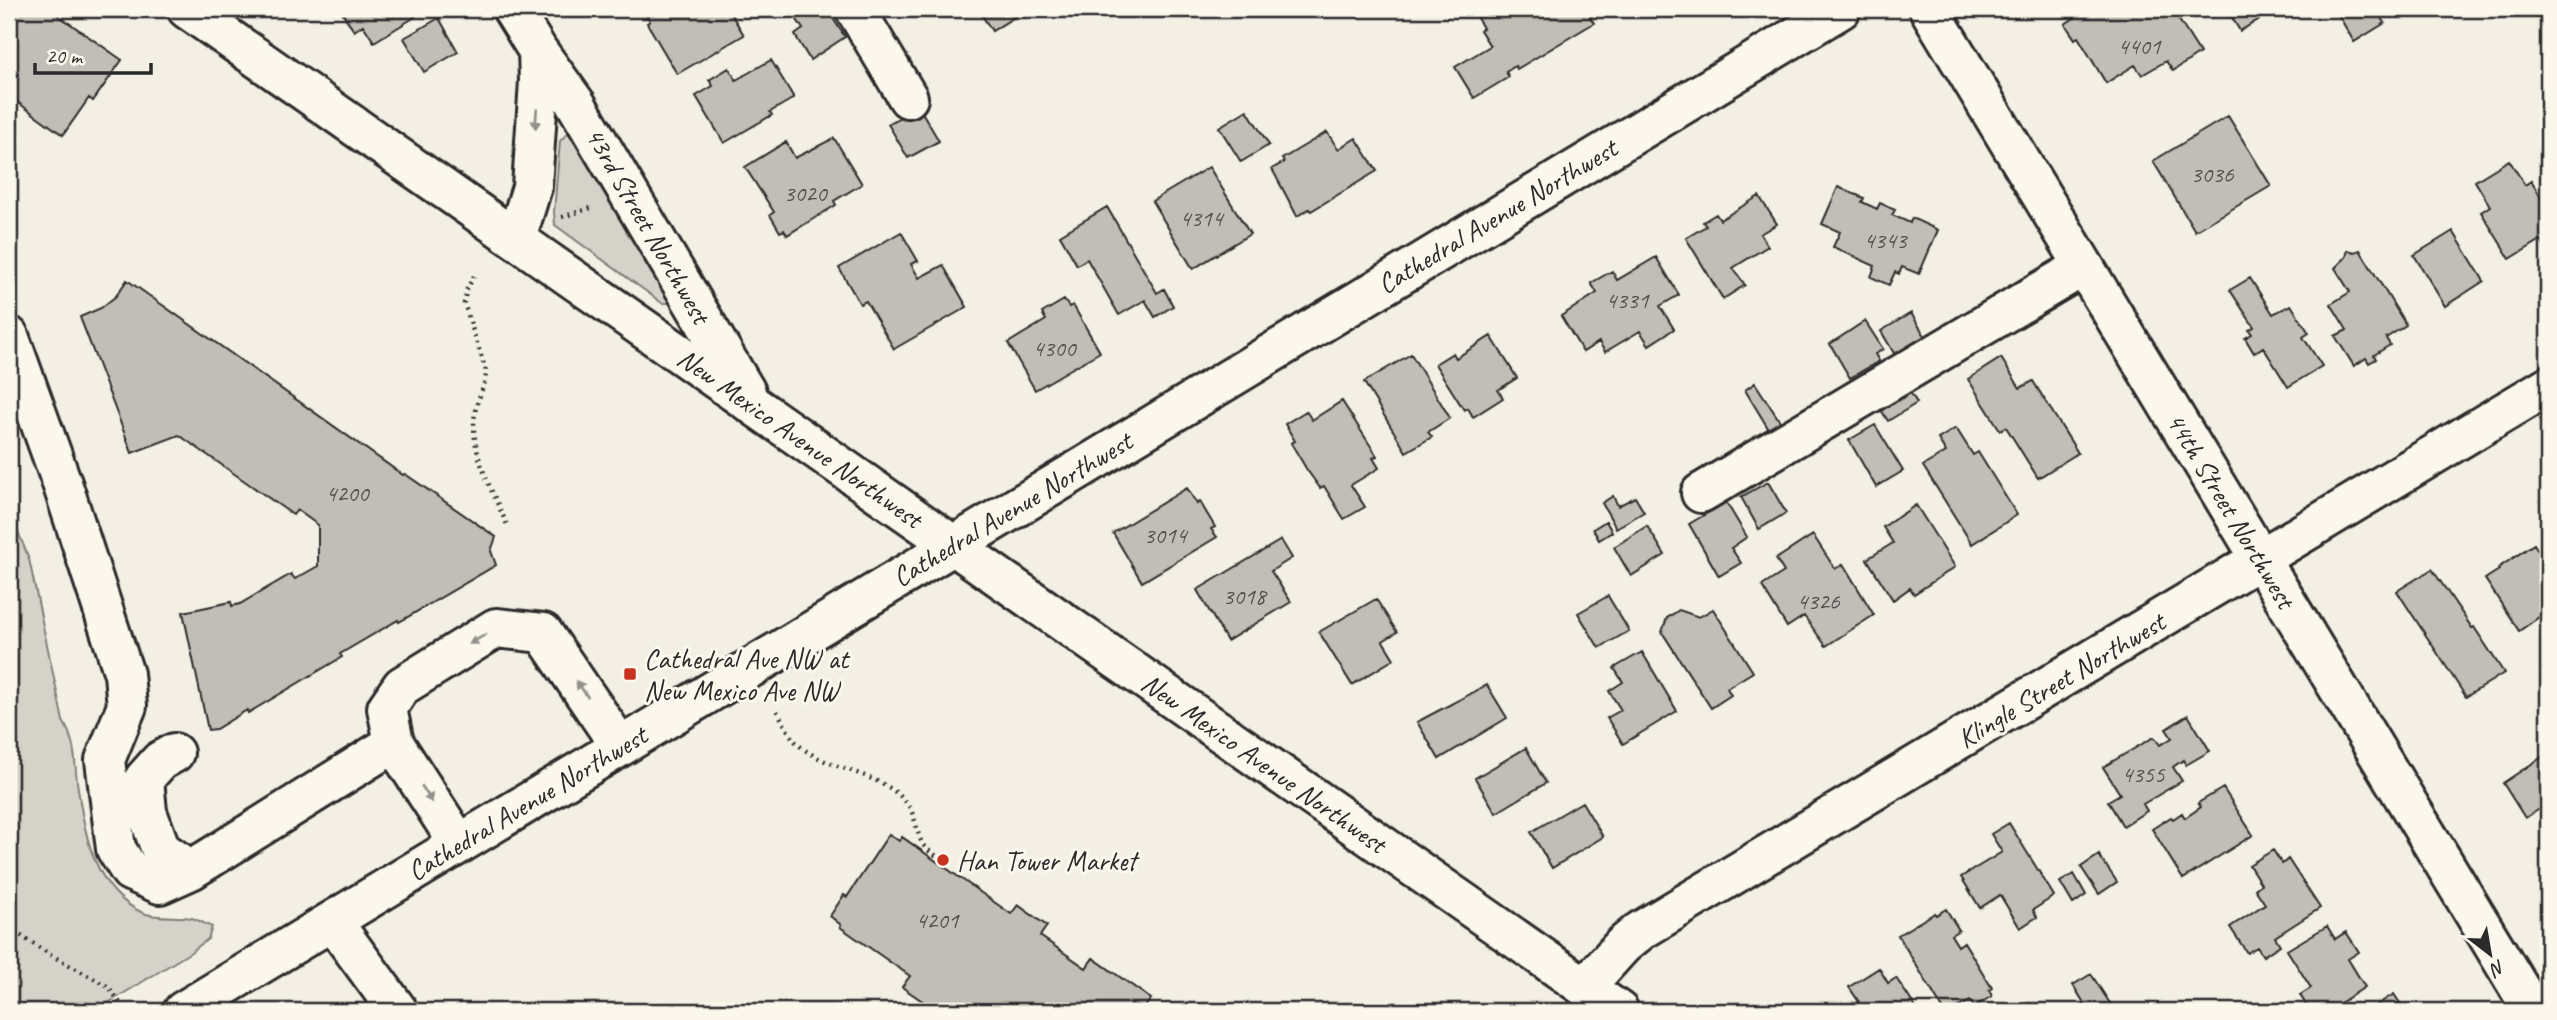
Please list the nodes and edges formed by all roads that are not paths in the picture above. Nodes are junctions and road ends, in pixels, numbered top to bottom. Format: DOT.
graph roads {
  1 [pos="187,9"];
  2 [pos="512,9"];
  3 [pos="855,9"];
  4 [pos="1841,9"];
  5 [pos="1929,9"];
  6 [pos="538,51"];
  7 [pos="908,98"];
  8 [pos="516,239"];
  9 [pos="2084,266"];
  10 [pos="9,336"];
  11 [pos="2548,386"];
  12 [pos="752,403"];
  13 [pos="1701,494"];
  14 [pos="952,545"];
  15 [pos="2261,559"];
  16 [pos="394,743"];
  17 [pos="620,746"];
  18 [pos="174,753"];
  19 [pos="459,844"];
  20 [pos="191,870"];
  21 [pos="332,921"];
  22 [pos="1585,987"];
  23 [pos="225,1000"];
  24 [pos="183,1011"];
  25 [pos="398,1011"];
  26 [pos="1619,1011"];
  27 [pos="2533,1011"];
  1 -- 8 [label="street, New Mexico Avenue Northwest"];
  2 -- 6 [label="street, 43rd Street Northwest"];
  3 -- 7 [label="street"];
  4 -- 14 [label="street, Cathedral Avenue Northwest"];
  5 -- 9 [label="street, 44th Street Northwest"];
  6 -- 8 [label="street, one-way"];
  6 -- 12 [label="street, 43rd Street Northwest"];
  8 -- 12 [label="street, New Mexico Avenue Northwest"];
  9 -- 13 [label="street"];
  9 -- 15 [label="street, 44th Street Northwest"];
  10 -- 20 [label="street"];
  11 -- 15 [label="street, Klingle Street Northwest"];
  12 -- 14 [label="street, New Mexico Avenue Northwest"];
  14 -- 17 [label="street, Cathedral Avenue Northwest"];
  14 -- 22 [label="street, New Mexico Avenue Northwest"];
  15 -- 22 [label="street, Klingle Street Northwest"];
  15 -- 27 [label="street, 44th Street Northwest"];
  17 -- 16 [label="street, one-way"];
  16 -- 19 [label="street, one-way"];
  16 -- 20 [label="street"];
  17 -- 19 [label="street, Cathedral Avenue Northwest"];
  18 -- 20 [label="street"];
  19 -- 21 [label="street, Cathedral Avenue Northwest"];
  21 -- 23 [label="street, Cathedral Avenue Northwest"];
  21 -- 25 [label="street"];
  22 -- 26 [label="street, New Mexico Avenue Northwest"];
  23 -- 24 [label="street, Cathedral Avenue Northwest"];
}
